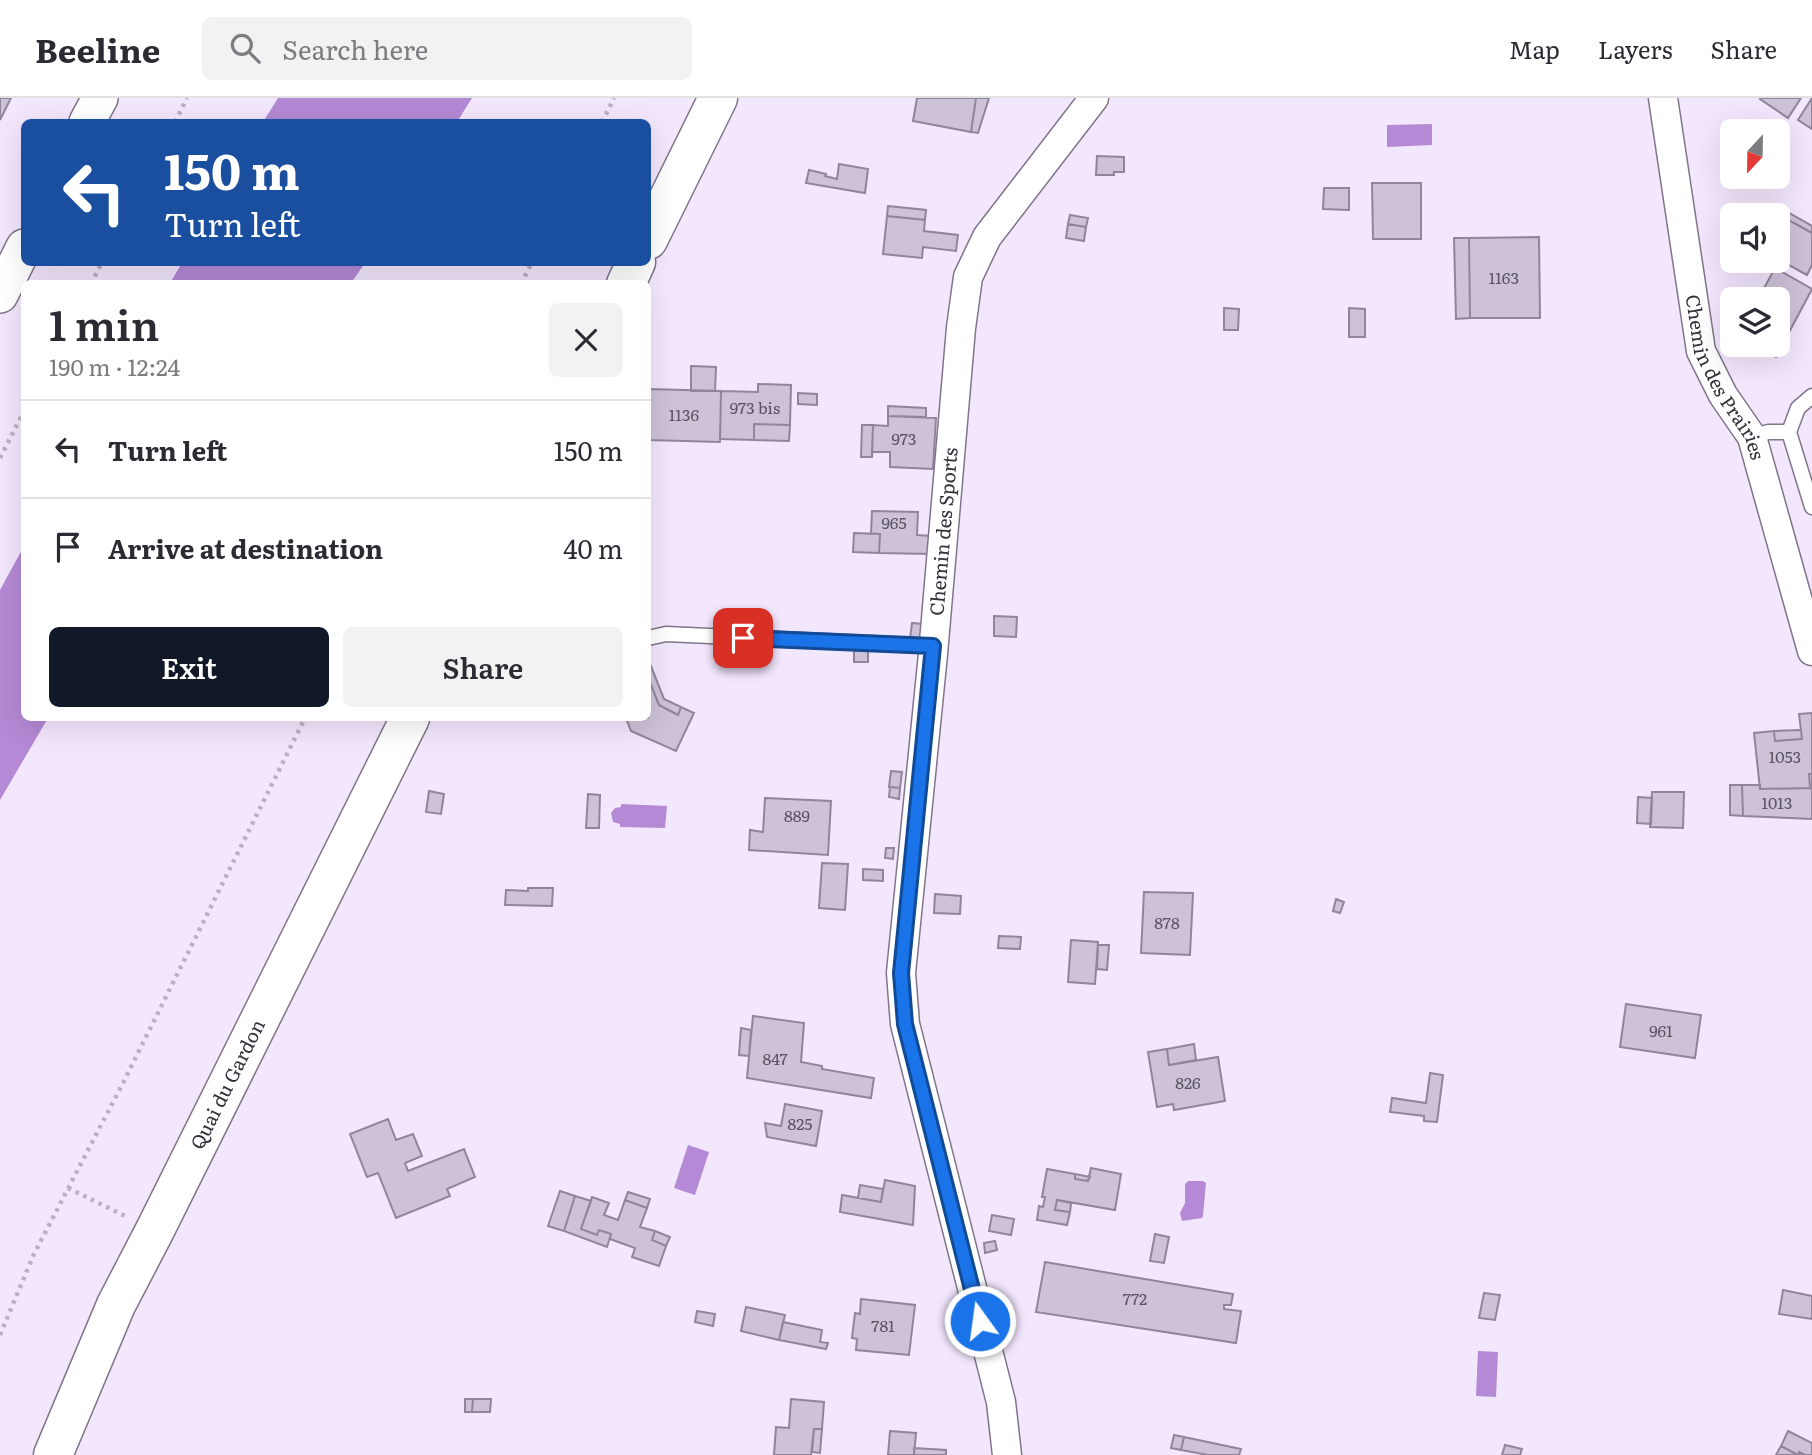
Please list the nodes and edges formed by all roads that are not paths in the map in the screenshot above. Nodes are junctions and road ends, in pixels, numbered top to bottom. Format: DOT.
graph roads {
  1 [pos="100,98"];
  2 [pos="718,98"];
  3 [pos="1094,98"];
  4 [pos="1663,98"];
  5 [pos="89,119"];
  6 [pos="651,234"];
  7 [pos="21,253"];
  8 [pos="0,295"];
  9 [pos="1812,396"];
  10 [pos="1789,432"];
  11 [pos="1752,437"];
  12 [pos="1812,507"];
  13 [pos="651,637"];
  14 [pos="933,646"];
  15 [pos="1812,651"];
  16 [pos="409,721"];
  17 [pos="53,1455"];
  18 [pos="1007,1455"];
  1 -- 5 [label="street"];
  2 -- 6 [label="main road"];
  3 -- 14 [label="street, Chemin des Sports"];
  4 -- 11 [label="street, Chemin des Prairies"];
  7 -- 8 [label="street"];
  9 -- 10 [label="lane"];
  10 -- 11 [label="lane"];
  10 -- 12 [label="lane"];
  11 -- 15 [label="street, Chemin des Prairies"];
  13 -- 14 [label="lane"];
  14 -- 18 [label="street, Chemin des Sports"];
  16 -- 17 [label="main road, Quai du Gardon"];
}
